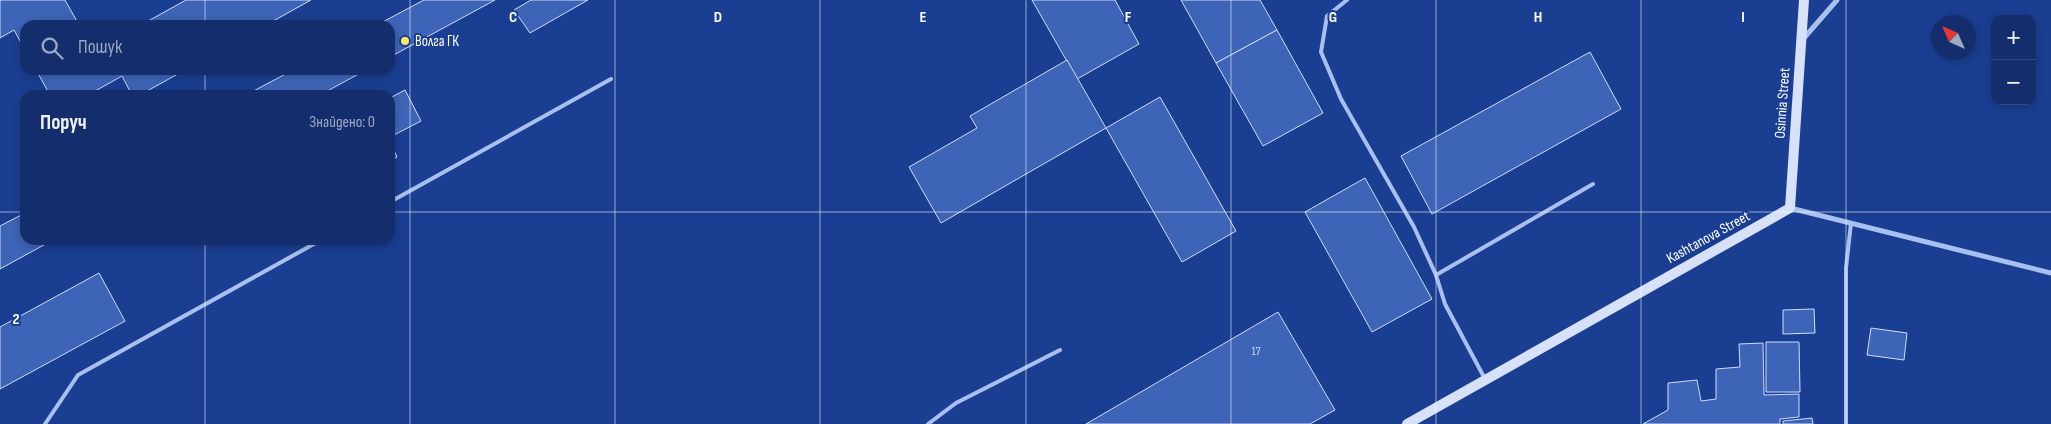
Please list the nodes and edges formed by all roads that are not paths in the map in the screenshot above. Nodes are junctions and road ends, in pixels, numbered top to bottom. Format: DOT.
graph roads {
  1 [pos="1347,0"];
  2 [pos="1804,0"];
  3 [pos="1837,0"];
  4 [pos="1802,40"];
  5 [pos="611,79"];
  6 [pos="1593,184"];
  7 [pos="395,199"];
  8 [pos="1790,208"];
  9 [pos="1851,223"];
  10 [pos="312,245"];
  11 [pos="2051,273"];
  12 [pos="1436,275"];
  13 [pos="1060,350"];
  14 [pos="1485,380"];
  15 [pos="45,424"];
  16 [pos="928,424"];
  17 [pos="1406,424"];
  18 [pos="1846,424"];
  1 -- 12 [label="lane"];
  2 -- 4 [label="street, Osinnia Street"];
  3 -- 4 [label="street"];
  4 -- 8 [label="street, Osinnia Street"];
  5 -- 7 [label="lane"];
  6 -- 12 [label="lane"];
  8 -- 9 [label="street"];
  8 -- 14 [label="street, Kashtanova Street"];
  9 -- 11 [label="street"];
  9 -- 18 [label="lane"];
  10 -- 15 [label="lane"];
  12 -- 14 [label="lane"];
  13 -- 16 [label="lane"];
  14 -- 17 [label="street, Kashtanova Street"];
}
